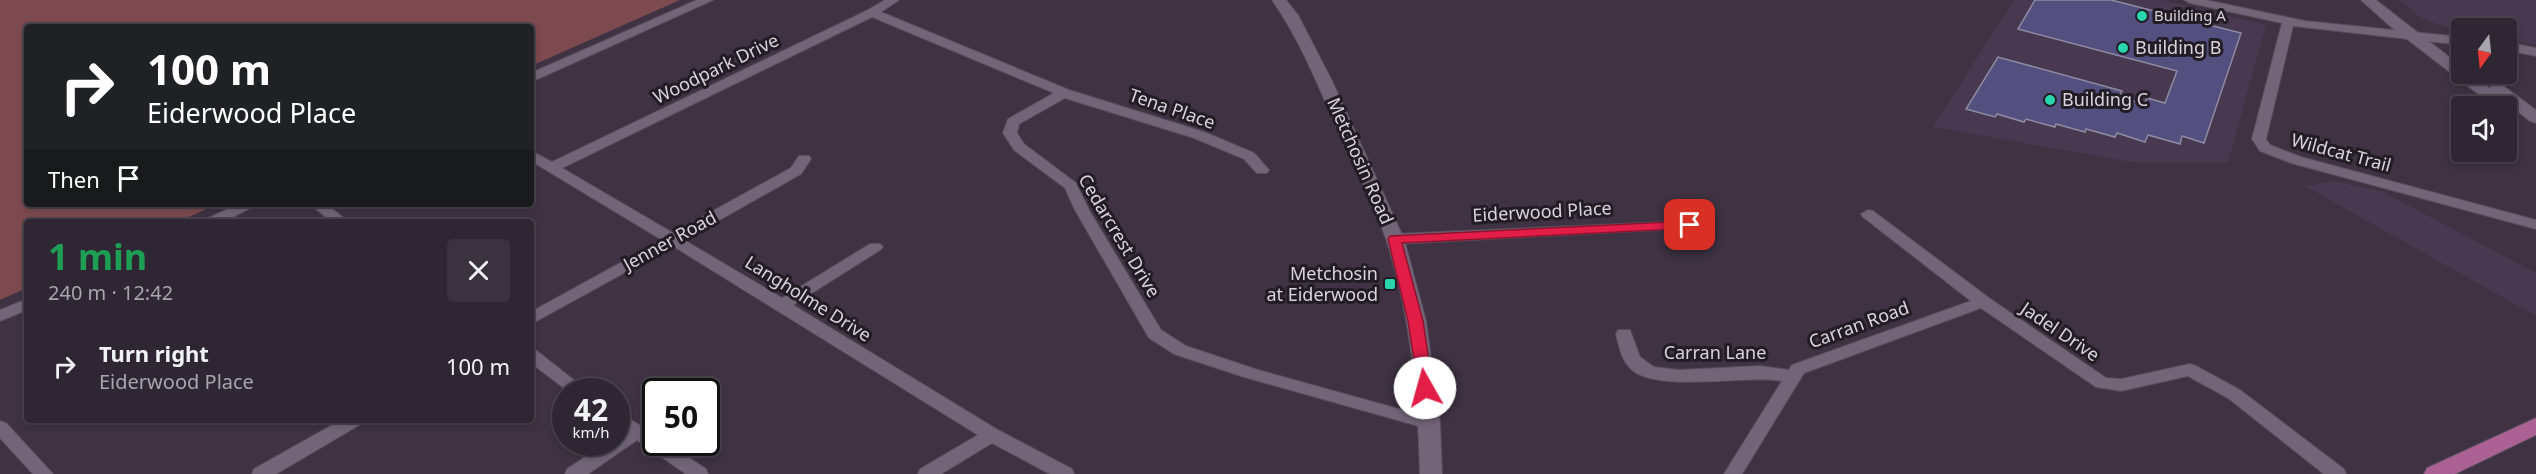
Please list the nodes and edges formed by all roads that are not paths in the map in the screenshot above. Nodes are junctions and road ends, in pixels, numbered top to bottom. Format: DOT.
graph roads {
  1 [pos="707,0"];
  2 [pos="893,0"];
  3 [pos="1279,0"];
  4 [pos="2190,0"];
  5 [pos="2368,0"];
  6 [pos="2384,0"];
  7 [pos="872,13"];
  8 [pos="2288,22"];
  9 [pos="2412,37"];
  10 [pos="2432,38"];
  11 [pos="2451,40"];
  12 [pos="2517,48"];
  13 [pos="2536,52"];
  14 [pos="2451,53"];
  15 [pos="534,77"];
  16 [pos="2491,84"];
  17 [pos="1064,93"];
  18 [pos="2489,96"];
  19 [pos="2517,117"];
  20 [pos="2536,118"];
  21 [pos="2536,132"];
  22 [pos="534,157"];
  23 [pos="804,159"];
  24 [pos="553,167"];
  25 [pos="1262,170"];
  26 [pos="244,207"];
  27 [pos="321,207"];
  28 [pos="1868,214"];
  29 [pos="218,219"];
  30 [pos="338,219"];
  31 [pos="1690,225"];
  32 [pos="2536,225"];
  33 [pos="673,239"];
  34 [pos="1395,239"];
  35 [pos="875,247"];
  36 [pos="1983,302"];
  37 [pos="24,305"];
  38 [pos="782,305"];
  39 [pos="0,316"];
  40 [pos="534,317"];
  41 [pos="1624,333"];
  42 [pos="534,357"];
  43 [pos="1792,377"];
  44 [pos="562,378"];
  45 [pos="350,423"];
  46 [pos="1429,423"];
  47 [pos="2536,426"];
  48 [pos="0,427"];
  49 [pos="630,428"];
  50 [pos="636,432"];
  51 [pos="992,435"];
  52 [pos="44,474"];
  53 [pos="261,474"];
  54 [pos="574,474"];
  55 [pos="699,474"];
  56 [pos="927,474"];
  57 [pos="1065,474"];
  58 [pos="1431,474"];
  59 [pos="1734,474"];
  60 [pos="2337,474"];
  61 [pos="2435,474"];
  1 -- 15 [label="street"];
  2 -- 7 [label="street, Woodpark Drive"];
  3 -- 34 [label="main road, Metchosin Road"];
  4 -- 8 [label="street"];
  5 -- 9 [label="main road"];
  6 -- 10 [label="main road"];
  7 -- 17 [label="street"];
  7 -- 24 [label="street, Woodpark Drive"];
  8 -- 9 [label="street"];
  8 -- 32 [label="street, Wildcat Trail"];
  9 -- 10 [label="street"];
  9 -- 18 [label="main road"];
  10 -- 11 [label="street"];
  10 -- 14 [label="main road"];
  12 -- 13 [label="street"];
  16 -- 20 [label="main road"];
  17 -- 25 [label="street, Tena Place"];
  17 -- 46 [label="street, Cedarcrest Drive"];
  19 -- 21 [label="main road"];
  22 -- 24 [label="street, Langholme Drive"];
  23 -- 33 [label="street, Jenner Road"];
  24 -- 33 [label="street, Langholme Drive"];
  26 -- 29 [label="street"];
  27 -- 30 [label="street"];
  28 -- 36 [label="street, Jadel Drive"];
  31 -- 34 [label="street, Eiderwood Place"];
  33 -- 38 [label="street, Langholme Drive"];
  33 -- 40 [label="street, Jenner Road"];
  34 -- 46 [label="main road, Metchosin Road"];
  35 -- 38 [label="street"];
  36 -- 43 [label="street, Carran Road"];
  36 -- 60 [label="street, Jadel Drive"];
  37 -- 39 [label="street"];
  38 -- 51 [label="street, Langholme Drive"];
  41 -- 43 [label="street, Carran Lane"];
  42 -- 44 [label="street"];
  43 -- 59 [label="street, Carran Road"];
  45 -- 53 [label="street"];
  46 -- 58 [label="main road, Metchosin Road"];
  47 -- 61 [label="main road"];
  48 -- 52 [label="street"];
  49 -- 50 [label="street"];
  50 -- 54 [label="street"];
  50 -- 55 [label="street"];
  51 -- 56 [label="street"];
  51 -- 57 [label="street, Langholme Drive"];
}
